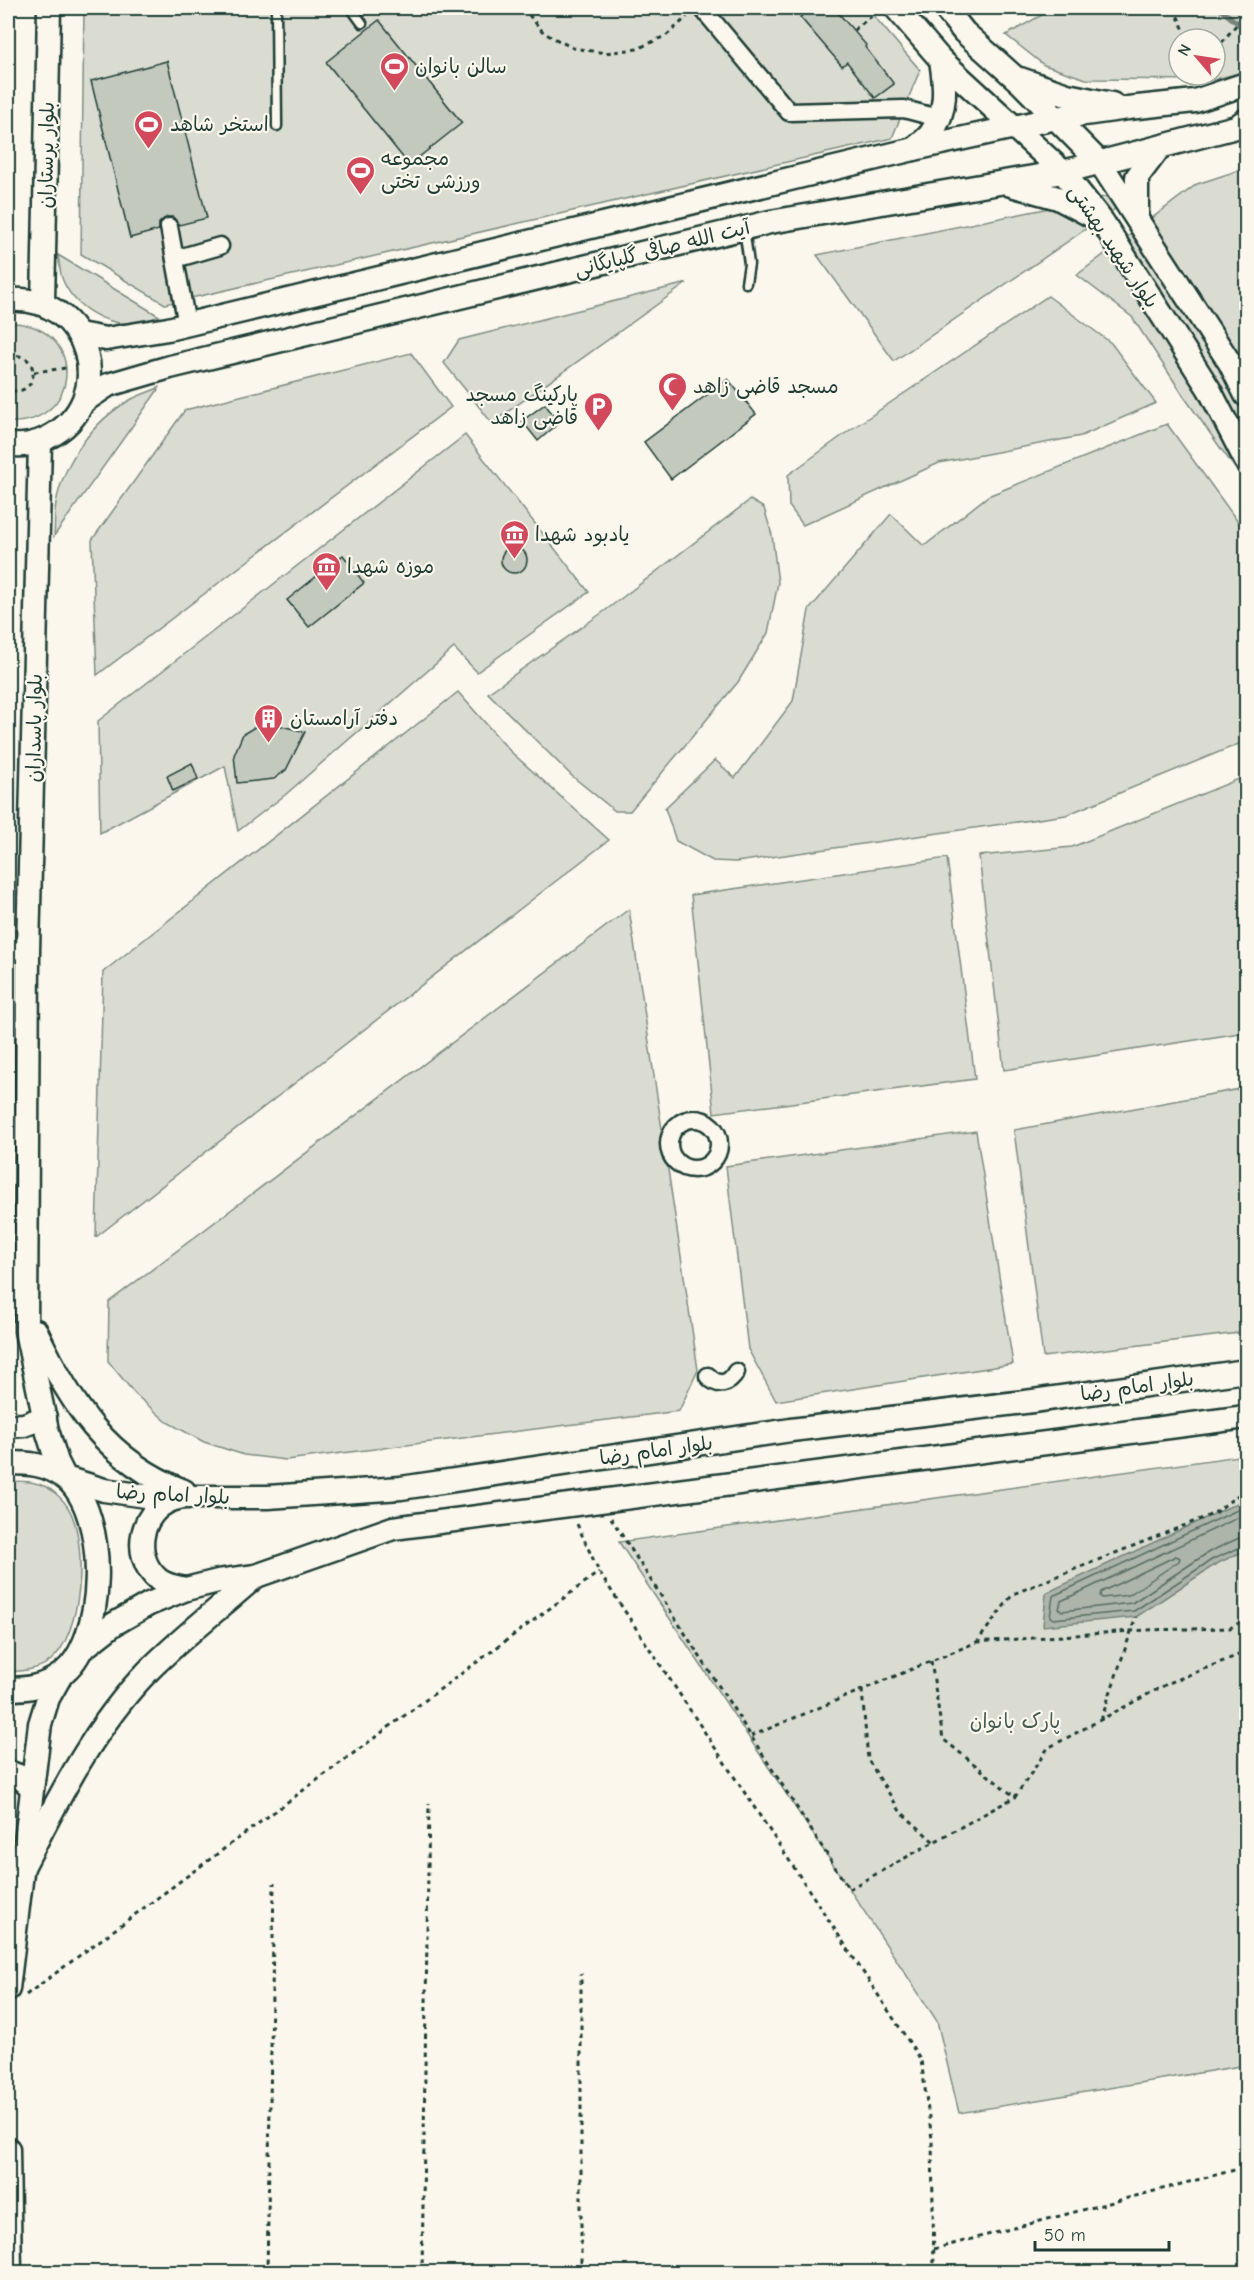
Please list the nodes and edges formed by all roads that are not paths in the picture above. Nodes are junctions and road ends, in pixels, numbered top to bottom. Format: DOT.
graph roads {
  1 [pos="49,8"];
  2 [pos="276,8"];
  3 [pos="351,8"];
  4 [pos="896,8"];
  5 [pos="945,8"];
  6 [pos="697,11"];
  7 [pos="362,23"];
  8 [pos="940,60"];
  9 [pos="1015,77"];
  10 [pos="1246,84"];
  11 [pos="1128,108"];
  12 [pos="938,118"];
  13 [pos="1056,118"];
  14 [pos="1246,120"];
  15 [pos="277,126"];
  16 [pos="1015,127"];
  17 [pos="1159,148"];
  18 [pos="914,149"];
  19 [pos="1101,164"];
  20 [pos="1063,172"];
  21 [pos="1003,183"];
  22 [pos="736,192"];
  23 [pos="1137,219"];
  24 [pos="1102,221"];
  25 [pos="169,227"];
  26 [pos="744,228"];
  27 [pos="220,246"];
  28 [pos="175,259"];
  29 [pos="746,283"];
  30 [pos="8,300"];
  31 [pos="43,303"];
  32 [pos="187,325"];
  33 [pos="79,334"];
  34 [pos="1246,395"];
  35 [pos="84,401"];
  36 [pos="40,442"];
  37 [pos="8,444"];
  38 [pos="1246,461"];
  39 [pos="17,951"];
  40 [pos="27,1311"];
  41 [pos="1246,1371"];
  42 [pos="736,1372"];
  43 [pos="708,1376"];
  44 [pos="45,1417"];
  45 [pos="1246,1417"];
  46 [pos="8,1426"];
  47 [pos="8,1463"];
  48 [pos="65,1478"];
  49 [pos="193,1497"];
  50 [pos="256,1576"];
  51 [pos="186,1589"];
  52 [pos="82,1650"];
  53 [pos="61,1675"];
  54 [pos="8,1689"];
  55 [pos="8,1772"];
  56 [pos="32,1788"];
  57 [pos="21,1872"];
  58 [pos="17,1992"];
  59 [pos="8,2149"];
  60 [pos="10,2272"];
  1 -- 31 [label="main road, بلوار پرستاران"];
  2 -- 15 [label="lane"];
  3 -- 7 [label="lane"];
  4 -- 8 [label="main road, بلوار شهید بهشتی"];
  5 -- 9 [label="main road, بلوار شهید بهشتی"];
  6 -- 12 [label="street"];
  8 -- 12 [label="main road"];
  8 -- 16 [label="main road, بلوار شهید بهشتی"];
  9 -- 11 [label="main road"];
  9 -- 13 [label="main road, بلوار شهید بهشتی"];
  10 -- 11 [label="main road, آیت الله صافی گلپایگانی"];
  11 -- 13 [label="main road, آیت الله صافی گلپایگانی"];
  12 -- 18 [label="main road"];
  13 -- 16 [label="main road, آیت الله صافی گلپایگانی"];
  13 -- 19 [label="main road, بلوار شهید بهشتی"];
  14 -- 17 [label="main road, آیت الله صافی گلپایگانی"];
  16 -- 18 [label="main road, آیت الله صافی گلپایگانی"];
  16 -- 20 [label="main road, بلوار شهید بهشتی"];
  17 -- 19 [label="main road, آیت الله صافی گلپایگانی"];
  17 -- 23 [label="main road"];
  18 -- 22 [label="main road, آیت الله صافی گلپایگانی"];
  19 -- 20 [label="main road, آیت الله صافی گلپایگانی"];
  19 -- 23 [label="main road, بلوار شهید بهشتی"];
  20 -- 21 [label="main road, آیت الله صافی گلپایگانی"];
  20 -- 24 [label="main road, بلوار شهید بهشتی"];
  21 -- 24 [label="main road"];
  21 -- 26 [label="main road, آیت الله صافی گلپایگانی"];
  22 -- 26 [label="main road"];
  22 -- 32 [label="main road, آیت الله صافی گلپایگانی"];
  23 -- 34 [label="main road, بلوار شهید بهشتی"];
  24 -- 38 [label="main road, بلوار شهید بهشتی"];
  25 -- 28 [label="street"];
  26 -- 29 [label="lane"];
  26 -- 35 [label="main road, آیت الله صافی گلپایگانی"];
  27 -- 28 [label="street"];
  28 -- 32 [label="street"];
  30 -- 31 [label="main road"];
  31 -- 33 [label="main road"];
  32 -- 33 [label="main road, آیت الله صافی گلپایگانی"];
  33 -- 35 [label="main road"];
  35 -- 36 [label="main road"];
  36 -- 37 [label="main road"];
  36 -- 39 [label="main road, بلوار پاسداران"];
  39 -- 40 [label="main road, بلوار پاسداران"];
  40 -- 44 [label="main road, بلوار پاسداران"];
  40 -- 49 [label="main road"];
  41 -- 49 [label="main road, بلوار امام رضا"];
  42 -- 43 [label="street"];
  44 -- 46 [label="main road"];
  44 -- 48 [label="main road, بلوار پاسداران"];
  45 -- 50 [label="main road"];
  47 -- 48 [label="main road, بلوار امام رضا"];
  48 -- 49 [label="main road, بلوار امام رضا"];
  48 -- 52 [label="main road"];
  49 -- 51 [label="main road"];
  50 -- 51 [label="main road"];
  50 -- 57 [label="main road"];
  51 -- 52 [label="main road"];
  52 -- 53 [label="main road"];
  53 -- 54 [label="main road"];
  53 -- 56 [label="main road"];
  55 -- 56 [label="main road"];
  56 -- 57 [label="main road"];
  57 -- 58 [label="main road"];
  59 -- 60 [label="main road"];
}
